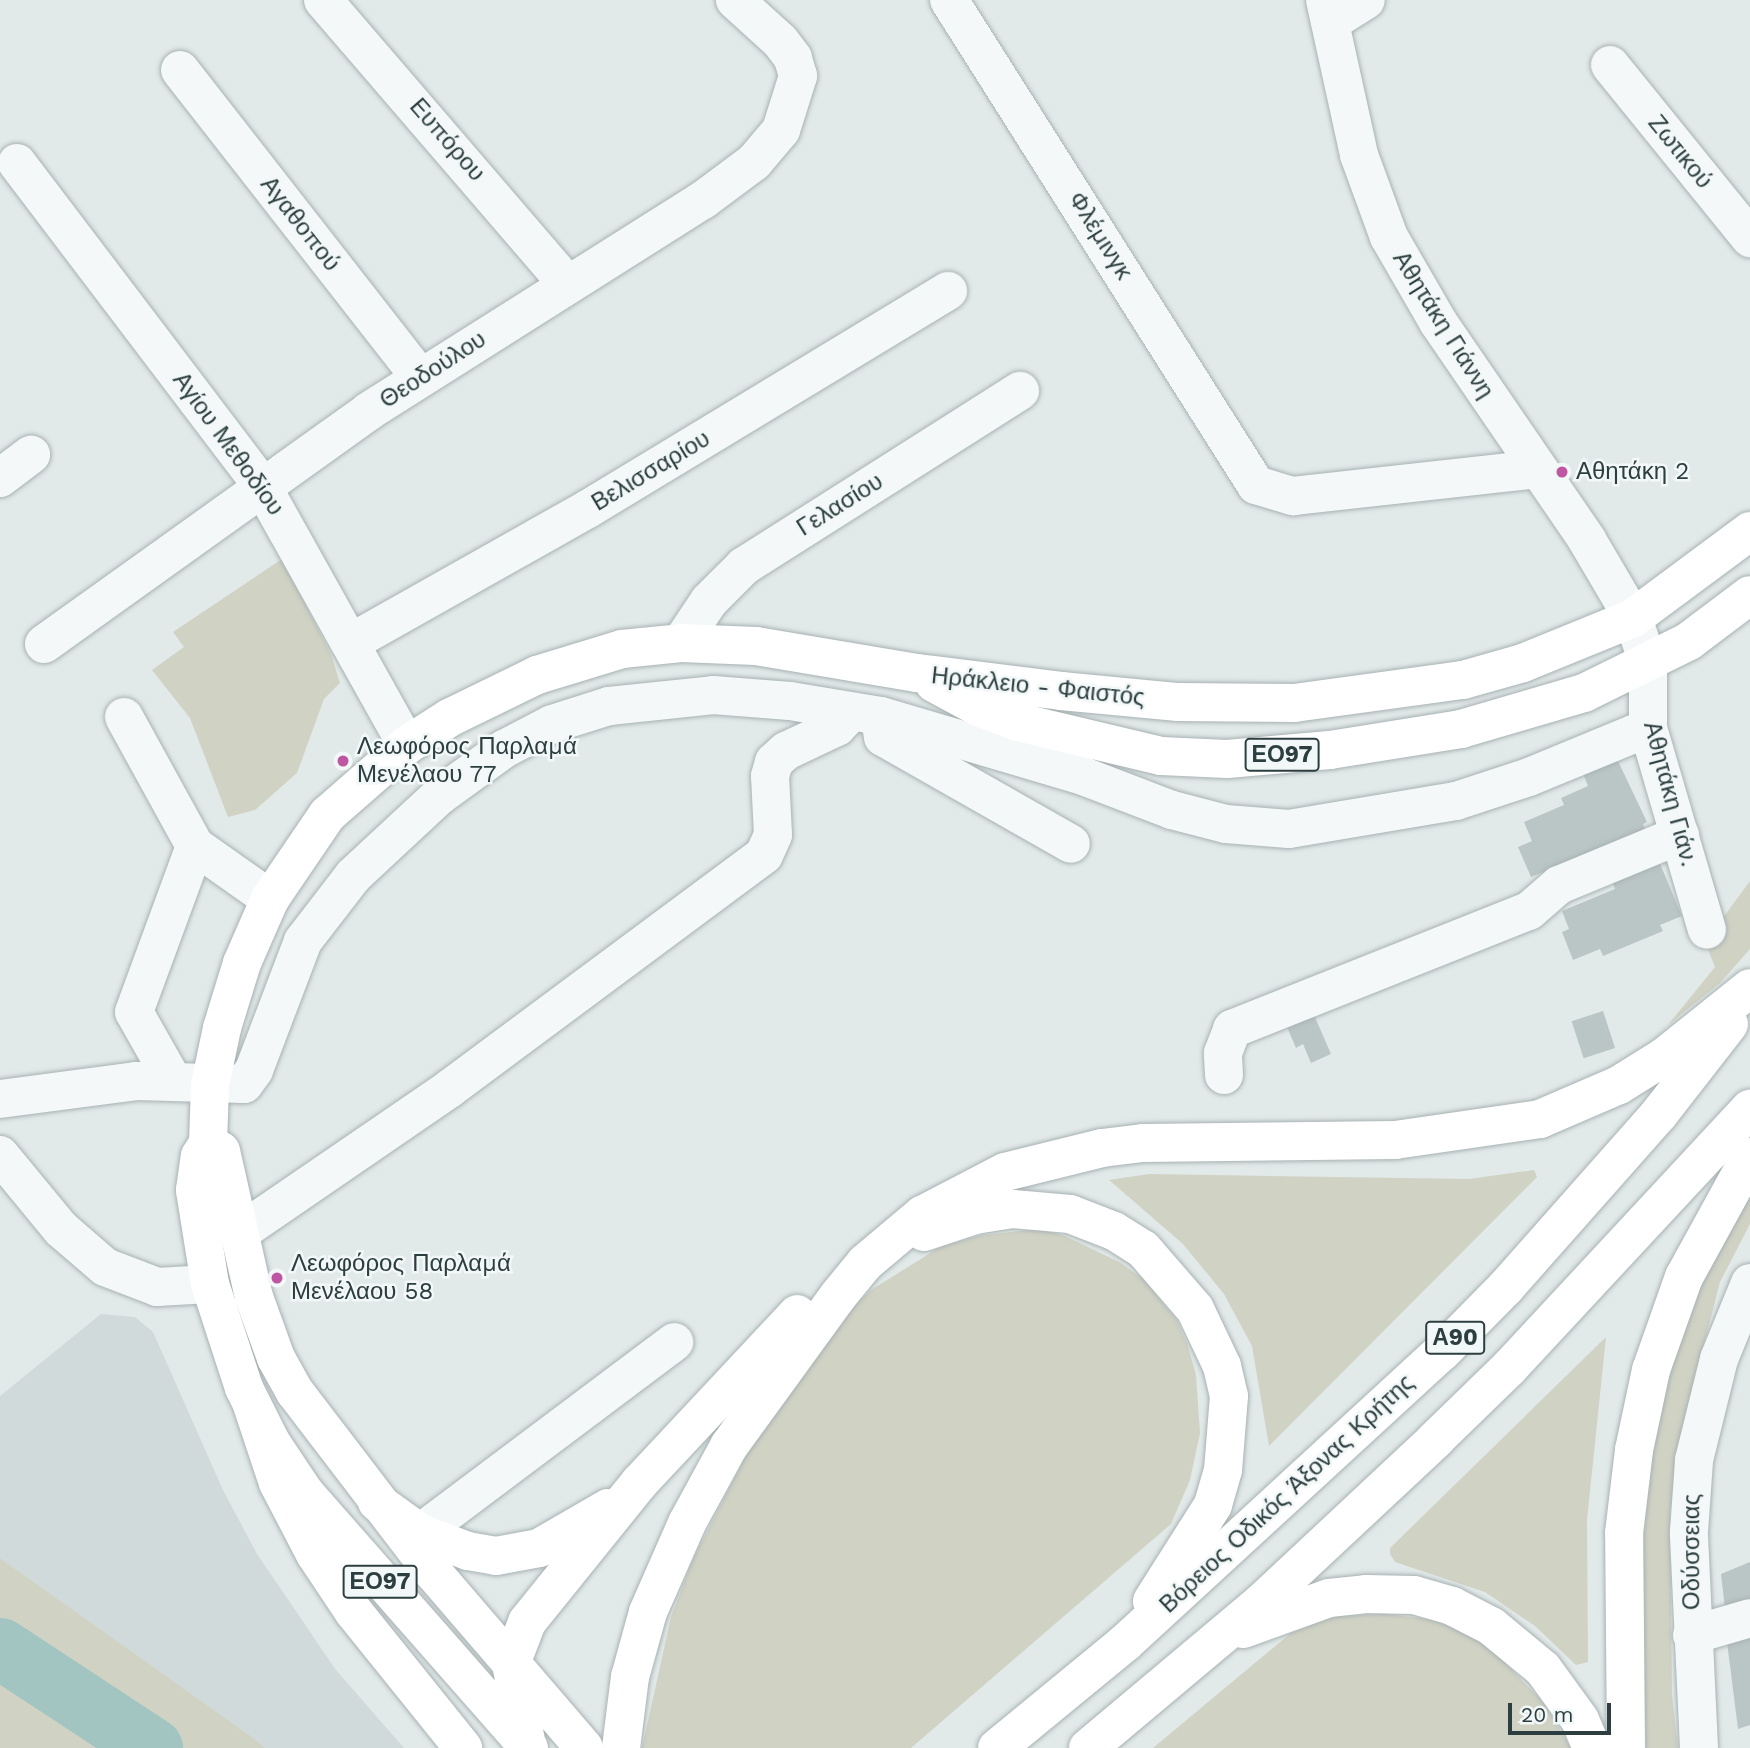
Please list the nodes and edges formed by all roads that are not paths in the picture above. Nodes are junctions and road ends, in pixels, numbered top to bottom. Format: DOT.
graph roads {
  1 [pos="323,0"];
  2 [pos="735,0"];
  3 [pos="949,0"];
  4 [pos="1366,0"];
  5 [pos="1328,11"];
  6 [pos="1610,65"];
  7 [pos="180,70"];
  8 [pos="17,163"];
  9 [pos="1750,238"];
  10 [pos="567,284"];
  11 [pos="948,291"];
  12 [pos="420,377"];
  13 [pos="1020,391"];
  14 [pos="31,455"];
  15 [pos="1538,469"];
  16 [pos="0,478"];
  17 [pos="262,486"];
  18 [pos="1750,531"];
  19 [pos="1750,595"];
  20 [pos="1633,618"];
  21 [pos="44,643"];
  22 [pos="350,643"];
  23 [pos="681,643"];
  24 [pos="1648,663"];
  25 [pos="917,673"];
  26 [pos="865,715"];
  27 [pos="124,717"];
  28 [pos="1648,728"];
  29 [pos="407,745"];
  30 [pos="1680,835"];
  31 [pos="1071,844"];
  32 [pos="195,846"];
  33 [pos="270,899"];
  34 [pos="1707,930"];
  35 [pos="1750,988"];
  36 [pos="1750,998"];
  37 [pos="1224,1075"];
  38 [pos="173,1081"];
  39 [pos="210,1085"];
  40 [pos="0,1099"];
  41 [pos="1750,1109"];
  42 [pos="208,1143"];
  43 [pos="0,1155"];
  44 [pos="1750,1157"];
  45 [pos="239,1233"];
  46 [pos="874,1256"];
  47 [pos="1750,1283"];
  48 [pos="210,1284"];
  49 [pos="674,1342"];
  50 [pos="253,1405"];
  51 [pos="640,1482"];
  52 [pos="377,1502"];
  53 [pos="420,1533"];
  54 [pos="1750,1618"];
  55 [pos="1224,1635"];
  56 [pos="1692,1635"];
  57 [pos="1125,1643"];
  58 [pos="511,1664"];
  59 [pos="528,1747"];
  60 [pos="463,1748"];
  61 [pos="584,1748"];
  62 [pos="621,1748"];
  63 [pos="997,1748"];
  64 [pos="1088,1748"];
  65 [pos="1592,1748"];
  66 [pos="1626,1748"];
  67 [pos="1699,1748"];
  1 -- 10 [label="street, Ευπόρου"];
  2 -- 10 [label="street, Θεοδούλου"];
  3 -- 15 [label="street, Φλέμινγκ"];
  4 -- 5 [label="street"];
  5 -- 15 [label="street, Αθητάκη Γιάννη"];
  6 -- 9 [label="street, Ζωτικού"];
  7 -- 12 [label="street, Αγαθοπού"];
  8 -- 17 [label="street, Αγίου Μεθοδίου"];
  10 -- 12 [label="street, Θεοδούλου"];
  11 -- 22 [label="street, Βελισσαρίου"];
  12 -- 17 [label="street, Θεοδούλου"];
  13 -- 23 [label="street, Γελασίου"];
  14 -- 16 [label="street"];
  15 -- 20 [label="street, Αθητάκη Γιάννη"];
  17 -- 21 [label="street, Θεοδούλου"];
  17 -- 22 [label="street, Αγίου Μεθοδίου"];
  18 -- 20 [label="main road, Ηράκλειο - Φαιστός / ΕΟ97"];
  19 -- 24 [label="main road, Ηράκλειο - Φαιστός / ΕΟ97"];
  20 -- 24 [label="street, Αθητάκη Γιάν."];
  20 -- 25 [label="main road, Ηράκλειο - Φαιστός / ΕΟ97"];
  22 -- 29 [label="street, Αγίου Μεθοδίου"];
  23 -- 25 [label="main road, ΕΟ97"];
  23 -- 29 [label="main road, ΕΟ97"];
  24 -- 25 [label="main road, Ηράκλειο - Φαιστός / ΕΟ97"];
  24 -- 28 [label="street, Αθητάκη Γιάν."];
  26 -- 28 [label="street"];
  26 -- 31 [label="street"];
  26 -- 39 [label="street"];
  26 -- 45 [label="street"];
  27 -- 32 [label="street"];
  28 -- 30 [label="street, Αθητάκη Γιάν."];
  29 -- 33 [label="main road, ΕΟ97"];
  30 -- 34 [label="street, Αθητάκη Γιάν."];
  30 -- 37 [label="street"];
  32 -- 33 [label="street"];
  32 -- 38 [label="street"];
  33 -- 39 [label="main road, ΕΟ97"];
  35 -- 46 [label="main road"];
  36 -- 57 [label="main road, Βόρειος Οδικός Άξονας Κρήτης / Α90"];
  38 -- 39 [label="street"];
  38 -- 40 [label="street"];
  39 -- 42 [label="main road, ΕΟ97"];
  41 -- 55 [label="main road, Α90"];
  42 -- 45 [label="main road, ΕΟ97"];
  42 -- 48 [label="main road, ΕΟ97"];
  43 -- 48 [label="street"];
  44 -- 66 [label="main road"];
  45 -- 52 [label="main road, ΕΟ97"];
  46 -- 51 [label="main road"];
  46 -- 57 [label="main road"];
  46 -- 62 [label="main road"];
  47 -- 56 [label="street, Οδύσσειας"];
  48 -- 50 [label="main road, ΕΟ97"];
  49 -- 53 [label="street"];
  50 -- 59 [label="main road, ΕΟ97"];
  50 -- 60 [label="main road"];
  51 -- 53 [label="main road"];
  51 -- 58 [label="main road"];
  52 -- 53 [label="main road"];
  52 -- 58 [label="main road, ΕΟ97"];
  54 -- 56 [label="street"];
  55 -- 64 [label="main road, Α90"];
  55 -- 65 [label="main road"];
  56 -- 67 [label="street, Οδύσσειας"];
  57 -- 63 [label="main road, Βόρειος Οδικός Άξονας Κρήτης / Α90"];
  58 -- 59 [label="main road"];
  58 -- 61 [label="main road, ΕΟ97"];
}
